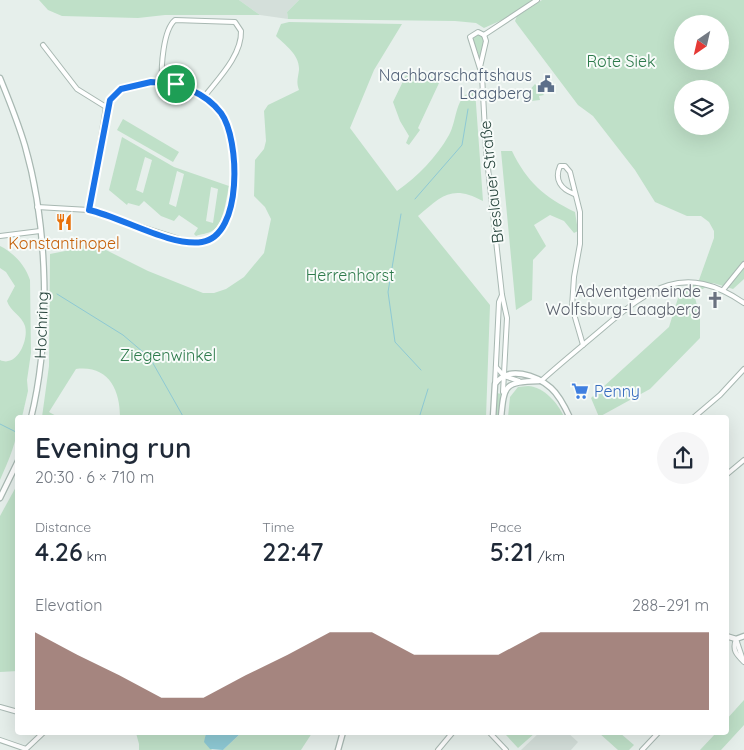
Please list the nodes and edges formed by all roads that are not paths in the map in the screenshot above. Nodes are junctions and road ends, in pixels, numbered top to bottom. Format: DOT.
graph roads {
  1 [pos="537,0"];
  2 [pos="484,35"];
  3 [pos="43,45"];
  4 [pos="480,69"];
  5 [pos="0,78"];
  6 [pos="162,82"];
  7 [pos="204,97"];
  8 [pos="106,107"];
  9 [pos="574,194"];
  10 [pos="37,207"];
  11 [pos="89,210"];
  12 [pos="40,231"];
  13 [pos="0,236"];
  14 [pos="744,264"];
  15 [pos="723,290"];
  16 [pos="502,295"];
  17 [pos="744,303"];
  18 [pos="583,345"];
  19 [pos="496,368"];
  20 [pos="744,369"];
  21 [pos="504,376"];
  22 [pos="519,381"];
  23 [pos="541,381"];
  24 [pos="495,384"];
  25 [pos="503,392"];
  26 [pos="32,415"];
  27 [pos="492,415"];
  28 [pos="501,415"];
  29 [pos="568,415"];
  30 [pos="697,415"];
  31 [pos="744,460"];
  32 [pos="15,467"];
  33 [pos="729,472"];
  34 [pos="0,498"];
  35 [pos="744,636"];
  36 [pos="729,637"];
  37 [pos="736,639"];
  38 [pos="744,662"];
  39 [pos="0,707"];
  40 [pos="15,711"];
  41 [pos="41,735"];
  42 [pos="342,735"];
  43 [pos="450,735"];
  44 [pos="492,735"];
  45 [pos="656,735"];
  46 [pos="0,740"];
  47 [pos="26,749"];
  48 [pos="338,750"];
  49 [pos="438,750"];
  50 [pos="506,750"];
  51 [pos="642,750"];
  1 -- 2 [label="street"];
  2 -- 4 [label="street, Breslauer Straße"];
  2 -- 4 [label="street, Breslauer Straße"];
  3 -- 8 [label="street"];
  4 -- 16 [label="street, Breslauer Straße"];
  5 -- 10 [label="street, Hochring"];
  6 -- 7 [label="street"];
  6 -- 7 [label="street"];
  6 -- 8 [label="street"];
  7 -- 11 [label="street"];
  8 -- 11 [label="street"];
  9 -- 9 [label="street"];
  9 -- 18 [label="street"];
  10 -- 11 [label="street"];
  10 -- 12 [label="street, Hochring"];
  12 -- 13 [label="street"];
  12 -- 26 [label="street, Hochring"];
  14 -- 15 [label="street"];
  15 -- 17 [label="street"];
  15 -- 18 [label="street"];
  16 -- 19 [label="street, Breslauer Straße"];
  16 -- 21 [label="street, Breslauer Straße"];
  18 -- 23 [label="street"];
  19 -- 21 [label="street"];
  19 -- 24 [label="street, Breslauer Straße"];
  20 -- 30 [label="street"];
  21 -- 22 [label="street"];
  21 -- 23 [label="street"];
  21 -- 24 [label="street"];
  21 -- 25 [label="street, Breslauer Straße"];
  22 -- 23 [label="street"];
  22 -- 25 [label="street"];
  23 -- 29 [label="street"];
  24 -- 27 [label="street, Breslauer Straße"];
  25 -- 28 [label="street, Breslauer Straße"];
  31 -- 33 [label="street"];
  32 -- 34 [label="street"];
  35 -- 37 [label="street"];
  36 -- 37 [label="street"];
  37 -- 38 [label="street"];
  39 -- 40 [label="street"];
  41 -- 47 [label="street"];
  42 -- 48 [label="street"];
  43 -- 49 [label="street"];
  44 -- 50 [label="street"];
  45 -- 51 [label="street"];
  46 -- 47 [label="street"];
}
